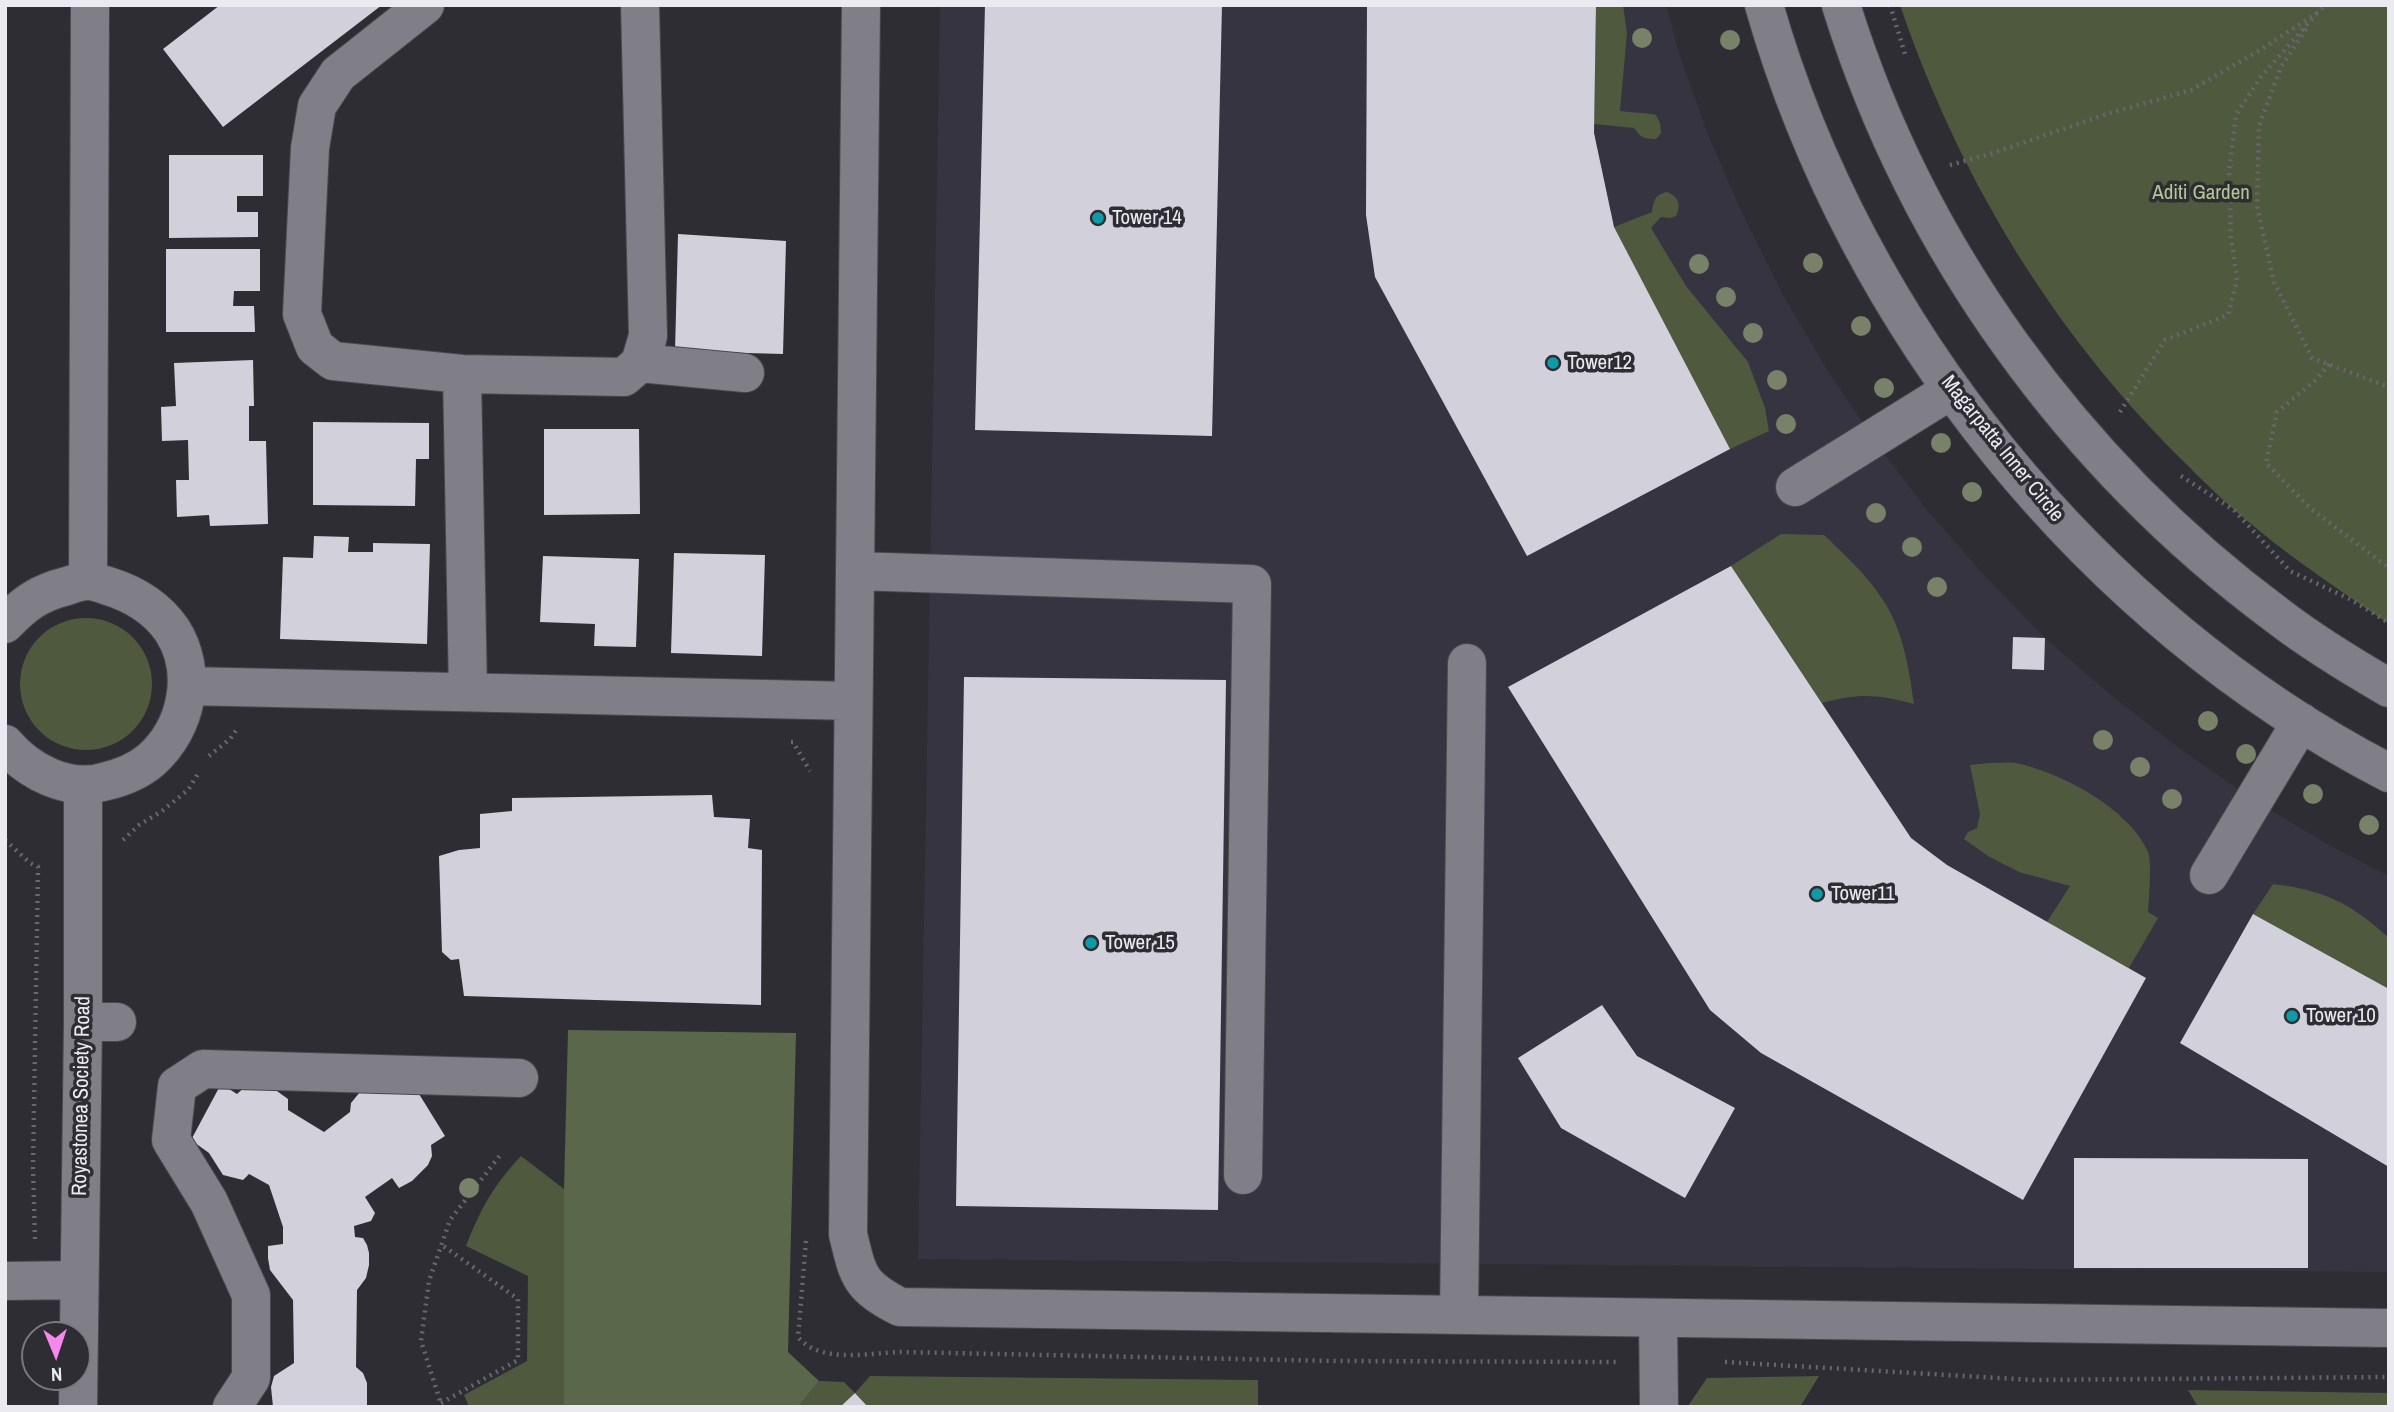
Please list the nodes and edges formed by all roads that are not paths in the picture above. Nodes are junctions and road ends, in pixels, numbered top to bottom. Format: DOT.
graph roads {
  1 [pos="90,5"];
  2 [pos="425,5"];
  3 [pos="640,5"];
  4 [pos="861,5"];
  5 [pos="1763,5"];
  6 [pos="1841,5"];
  7 [pos="640,363"];
  8 [pos="745,373"];
  9 [pos="462,374"];
  10 [pos="1951,390"];
  11 [pos="1794,487"];
  12 [pos="855,571"];
  13 [pos="88,581"];
  14 [pos="5,624"];
  15 [pos="1467,663"];
  16 [pos="187,686"];
  17 [pos="2389,688"];
  18 [pos="468,692"];
  19 [pos="853,701"];
  20 [pos="2301,722"];
  21 [pos="5,744"];
  22 [pos="2389,773"];
  23 [pos="83,785"];
  24 [pos="2209,876"];
  25 [pos="519,1077"];
  26 [pos="1243,1175"];
  27 [pos="79,1280"];
  28 [pos="20,1281"];
  29 [pos="1459,1315"];
  30 [pos="1658,1318"];
  31 [pos="2389,1328"];
  32 [pos="78,1407"];
  33 [pos="232,1407"];
  34 [pos="1659,1407"];
  1 -- 13 [label="street"];
  2 -- 9 [label="street"];
  3 -- 7 [label="street"];
  4 -- 12 [label="street"];
  5 -- 10 [label="street, Magarpatta Inner Circle"];
  6 -- 17 [label="street"];
  7 -- 8 [label="street"];
  7 -- 9 [label="street"];
  9 -- 18 [label="street"];
  10 -- 11 [label="street"];
  10 -- 20 [label="street, Magarpatta Inner Circle"];
  12 -- 19 [label="street"];
  12 -- 26 [label="street"];
  13 -- 14 [label="street"];
  13 -- 16 [label="street"];
  15 -- 29 [label="street"];
  16 -- 18 [label="street"];
  16 -- 23 [label="street"];
  18 -- 19 [label="street"];
  19 -- 29 [label="street"];
  20 -- 22 [label="street, Magarpatta Inner Circle"];
  20 -- 24 [label="street"];
  21 -- 23 [label="street"];
  23 -- 27 [label="street, Royastonea Society Road"];
  25 -- 33 [label="street"];
  27 -- 28 [label="street"];
  27 -- 32 [label="street, Royastonea Society Road"];
  29 -- 30 [label="street"];
  30 -- 31 [label="street"];
  30 -- 34 [label="street"];
}
